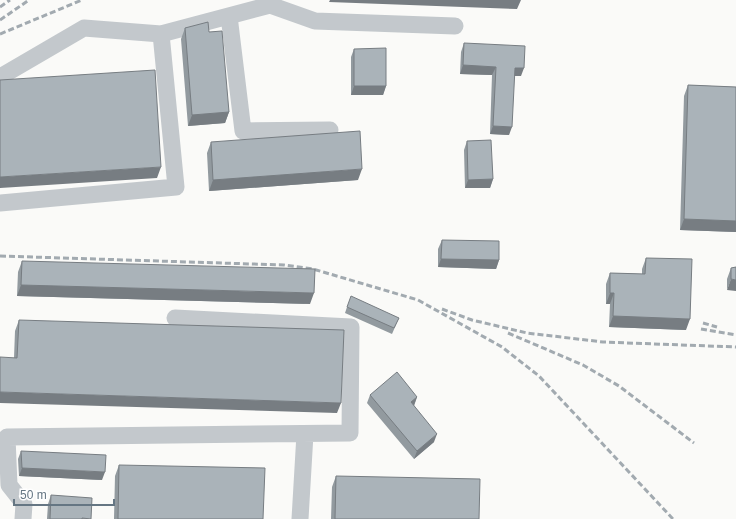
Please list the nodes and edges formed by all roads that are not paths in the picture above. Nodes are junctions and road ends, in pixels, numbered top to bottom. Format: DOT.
graph roads {
  1 [pos="229,16"];
  2 [pos="455,26"];
  3 [pos="161,34"];
  4 [pos="0,77"];
  5 [pos="330,130"];
  6 [pos="0,203"];
  7 [pos="175,318"];
  8 [pos="305,434"];
  9 [pos="23,519"];
  10 [pos="300,519"];
  1 -- 2 [label="lane"];
  1 -- 3 [label="lane"];
  1 -- 5 [label="lane"];
  3 -- 4 [label="lane"];
  3 -- 6 [label="lane"];
  7 -- 8 [label="lane"];
  8 -- 9 [label="lane"];
  8 -- 10 [label="lane"];
}
